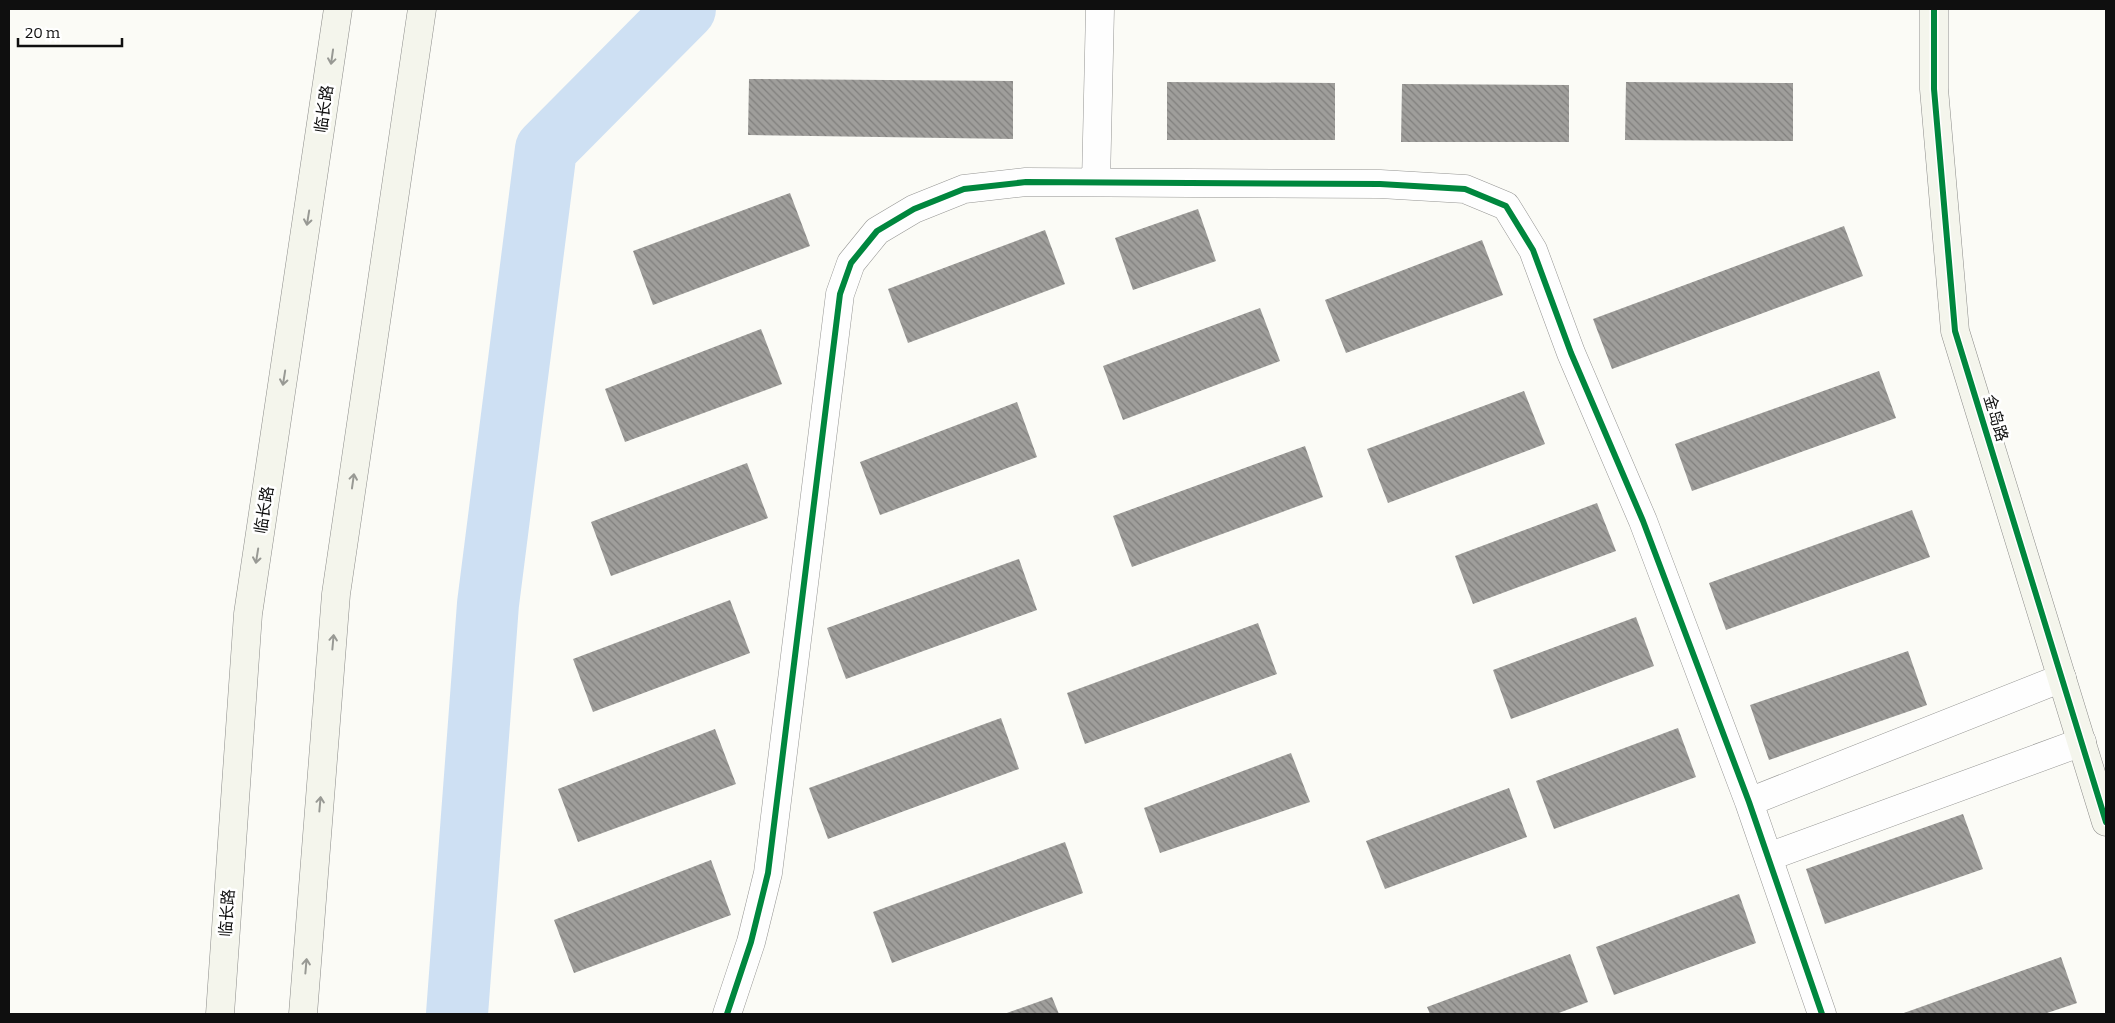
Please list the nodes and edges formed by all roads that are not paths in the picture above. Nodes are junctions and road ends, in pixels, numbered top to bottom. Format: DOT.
graph roads {
  1 [pos="338,9"];
  2 [pos="422,9"];
  3 [pos="1100,9"];
  4 [pos="1934,9"];
  5 [pos="1096,182"];
  6 [pos="2062,678"];
  7 [pos="2082,742"];
  8 [pos="1749,802"];
  9 [pos="2106,822"];
  10 [pos="1768,857"];
  11 [pos="220,1014"];
  12 [pos="302,1014"];
  13 [pos="727,1014"];
  14 [pos="1822,1014"];
  1 -- 11 [label="main road, 临长路, one-way"];
  12 -- 2 [label="main road, one-way"];
  3 -- 5 [label="street"];
  4 -- 6 [label="main road, 金岛路"];
  5 -- 8 [label="street"];
  5 -- 13 [label="street"];
  6 -- 7 [label="main road, 金岛路"];
  6 -- 8 [label="street"];
  7 -- 9 [label="main road, 金岛路"];
  7 -- 10 [label="street"];
  8 -- 10 [label="street"];
  10 -- 14 [label="street"];
}
